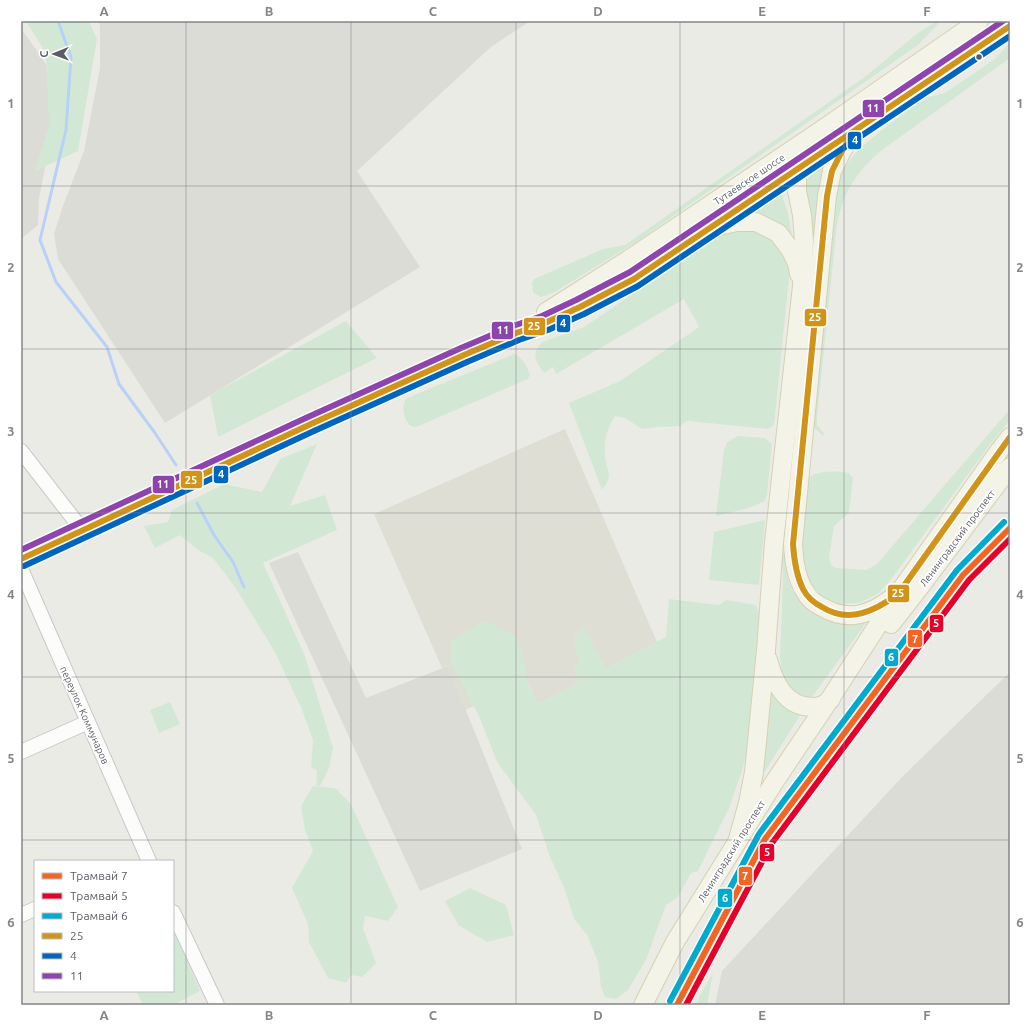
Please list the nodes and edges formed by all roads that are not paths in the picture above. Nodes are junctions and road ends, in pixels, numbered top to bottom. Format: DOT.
graph roads {
  1 [pos="979,21"];
  2 [pos="1010,26"];
  3 [pos="823,129"];
  4 [pos="855,131"];
  5 [pos="797,169"];
  6 [pos="711,228"];
  7 [pos="802,286"];
  8 [pos="543,319"];
  9 [pos="1010,437"];
  10 [pos="784,445"];
  11 [pos="802,447"];
  12 [pos="21,451"];
  13 [pos="1010,467"];
  14 [pos="1010,487"];
  15 [pos="83,531"];
  16 [pos="774,542"];
  17 [pos="793,544"];
  18 [pos="21,559"];
  19 [pos="21,569"];
  20 [pos="923,583"];
  21 [pos="898,594"];
  22 [pos="766,650"];
  23 [pos="828,702"];
  24 [pos="88,722"];
  25 [pos="21,752"];
  26 [pos="738,838"];
  27 [pos="146,860"];
  28 [pos="34,910"];
  29 [pos="174,914"];
  30 [pos="21,916"];
  31 [pos="212,1003"];
  32 [pos="643,1005"];
  1 -- 3 [label="main road, Тутаевское шоссе"];
  2 -- 4 [label="main road, Тутаевское шоссе"];
  3 -- 5 [label="main road"];
  3 -- 8 [label="main road, Тутаевское шоссе"];
  4 -- 5 [label="main road, Тутаевское шоссе"];
  4 -- 11 [label="main road"];
  5 -- 6 [label="main road, Тутаевское шоссе"];
  5 -- 7 [label="main road"];
  6 -- 7 [label="main road"];
  6 -- 8 [label="main road, Тутаевское шоссе"];
  7 -- 10 [label="main road"];
  8 -- 15 [label="main road, Тутаевское шоссе"];
  9 -- 21 [label="main road, Ленинградский проспект"];
  10 -- 11 [label="main road"];
  10 -- 16 [label="main road"];
  11 -- 17 [label="main road"];
  12 -- 15 [label="street"];
  13 -- 20 [label="main road, Ленинградский проспект"];
  14 -- 20 [label="main road"];
  15 -- 18 [label="main road, Тутаевское шоссе"];
  16 -- 17 [label="main road"];
  16 -- 22 [label="main road"];
  17 -- 21 [label="main road"];
  19 -- 24 [label="street, переулок Коммунаров"];
  20 -- 23 [label="main road, Ленинградский проспект"];
  21 -- 23 [label="main road, Ленинградский проспект"];
  22 -- 23 [label="main road"];
  22 -- 26 [label="main road"];
  23 -- 26 [label="main road, Ленинградский проспект"];
  24 -- 25 [label="street"];
  24 -- 27 [label="street, переулок Коммунаров"];
  26 -- 32 [label="main road, Ленинградский проспект"];
  28 -- 30 [label="street"];
  29 -- 31 [label="street"];
}
